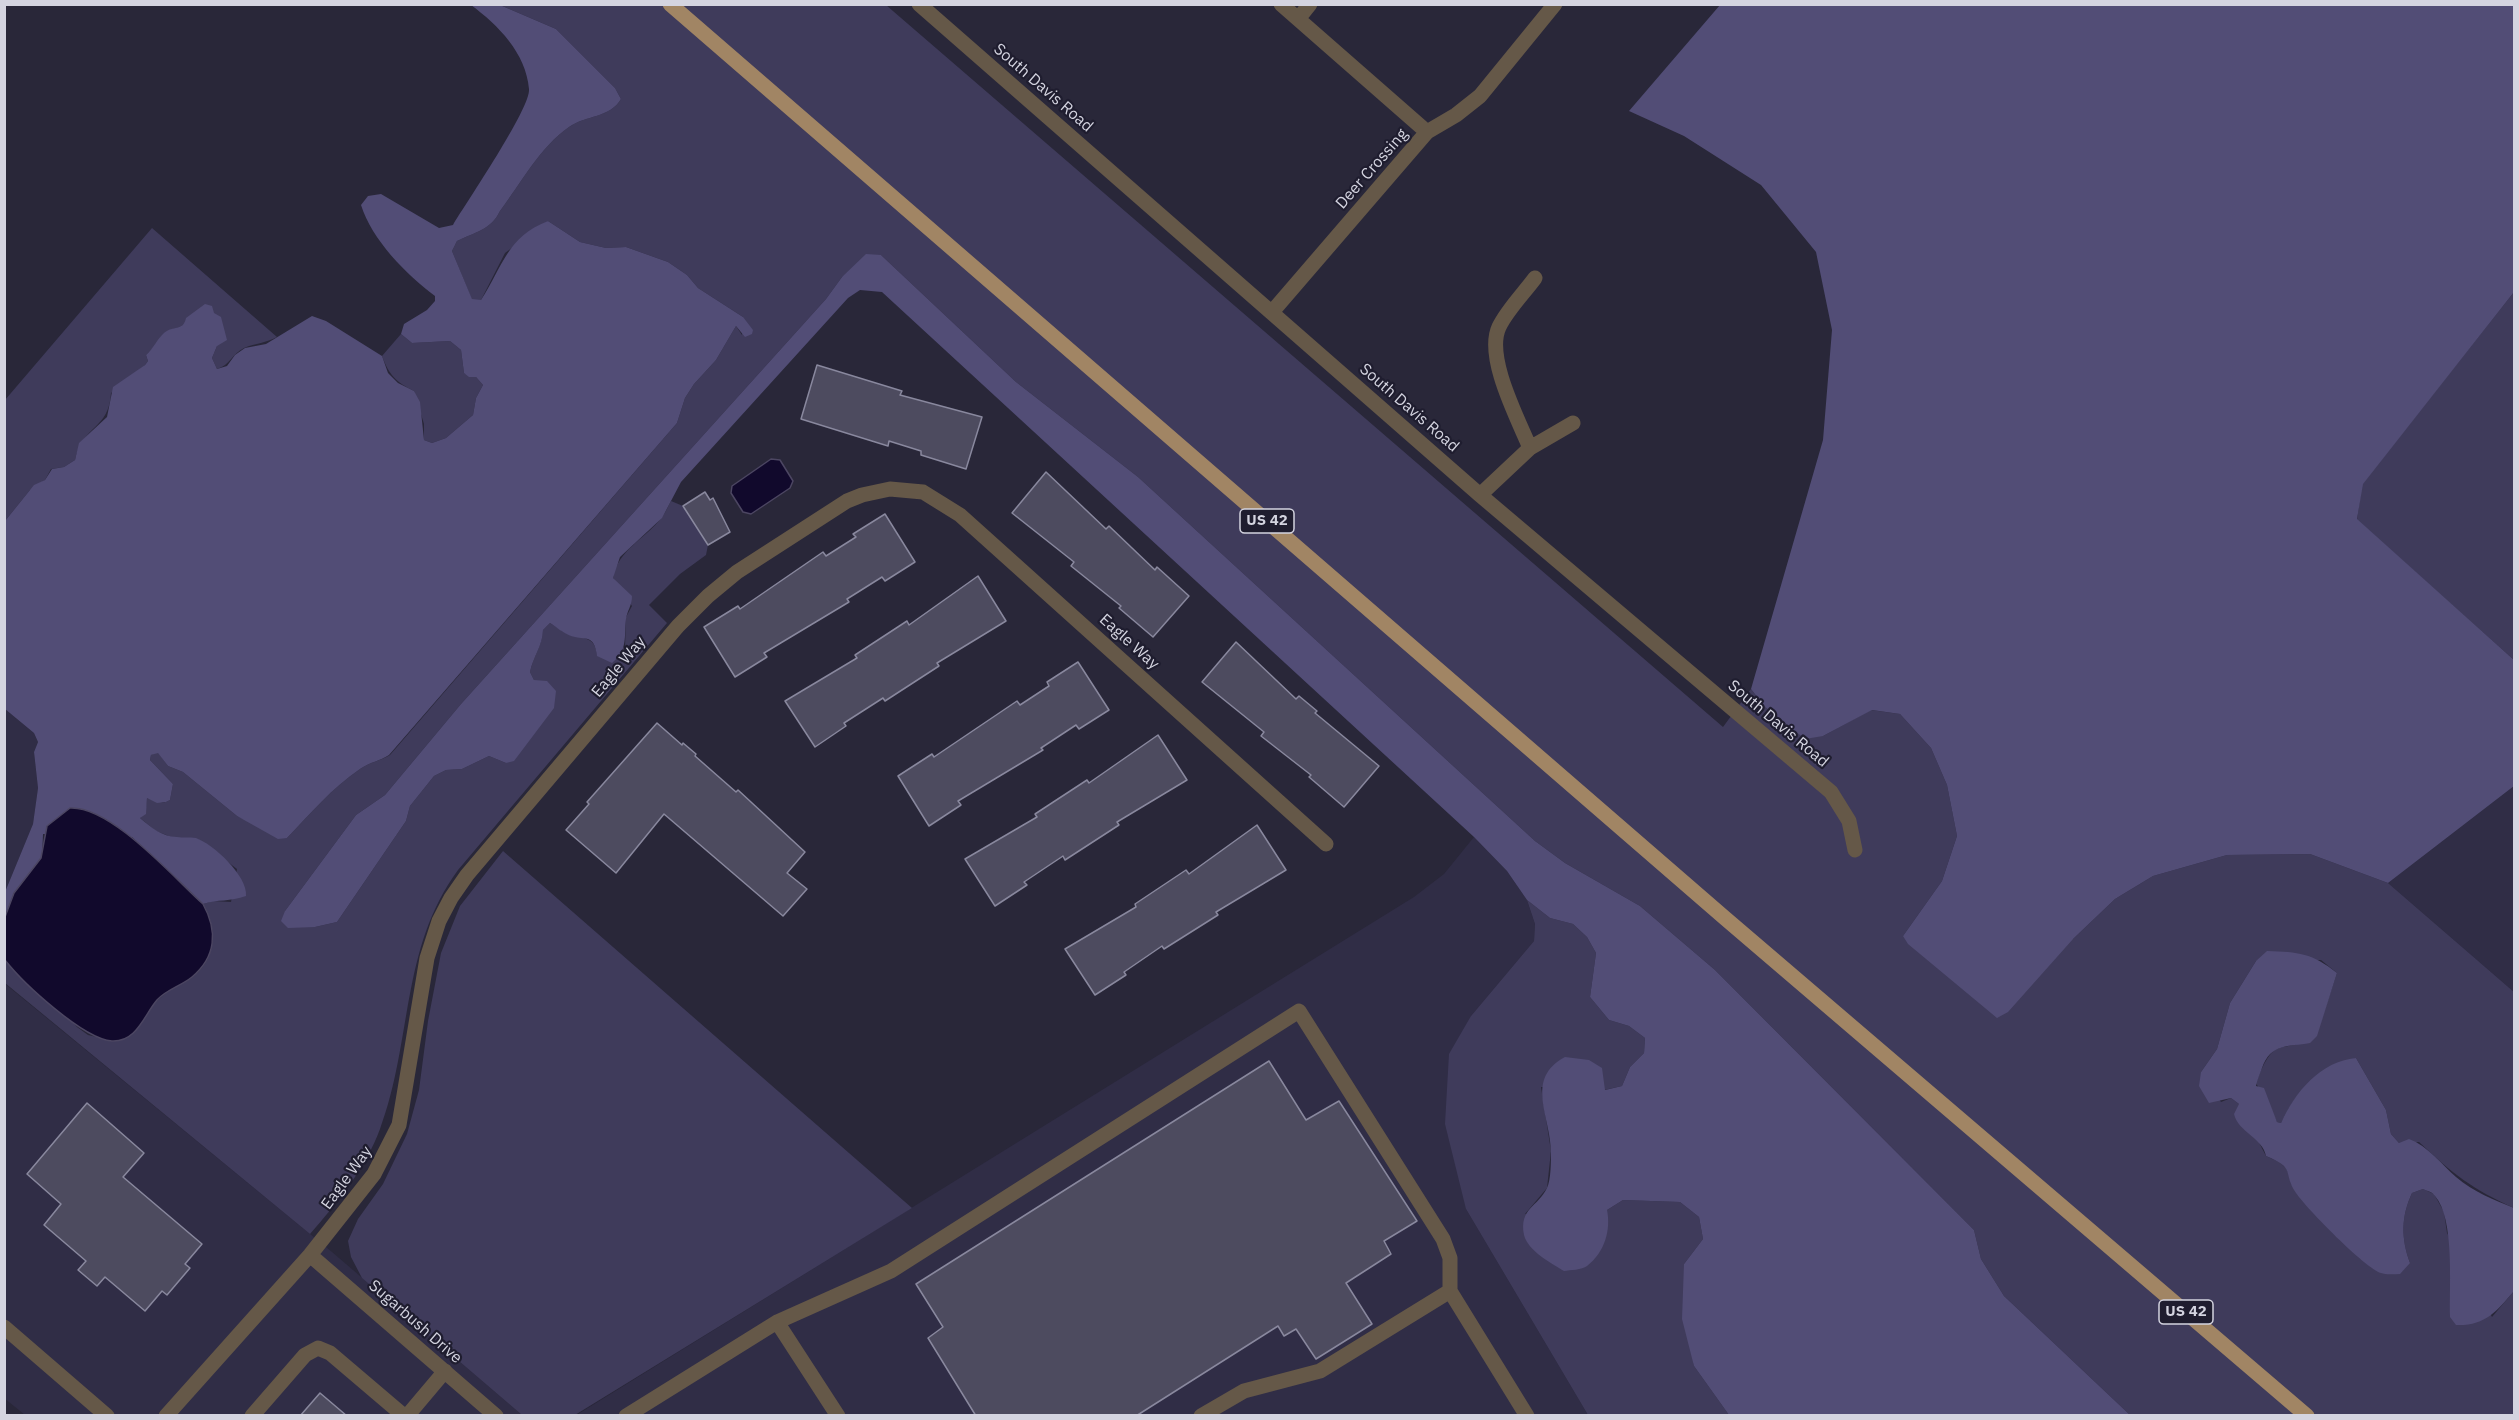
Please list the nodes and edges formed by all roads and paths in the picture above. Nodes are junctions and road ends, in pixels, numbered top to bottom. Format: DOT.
graph roads {
  1 [pos="670,4"];
  2 [pos="919,4"];
  3 [pos="1281,4"];
  4 [pos="1310,4"];
  5 [pos="1556,4"];
  6 [pos="1298,19"];
  7 [pos="1427,132"];
  8 [pos="1535,278"];
  9 [pos="1272,312"];
  10 [pos="1573,423"];
  11 [pos="1530,448"];
  12 [pos="1480,495"];
  13 [pos="1326,844"];
  14 [pos="1855,850"];
  15 [pos="310,1255"];
  16 [pos="1450,1292"];
  17 [pos="777,1322"];
  18 [pos="4,1327"];
  19 [pos="445,1371"];
  20 [pos="487,1413"];
  21 [pos="106,1416"];
  22 [pos="166,1416"];
  23 [pos="252,1416"];
  24 [pos="405,1416"];
  25 [pos="626,1416"];
  26 [pos="838,1416"];
  27 [pos="1201,1416"];
  28 [pos="1527,1416"];
  29 [pos="2307,1416"];
  1 -- 29 [label="main road, US 42"];
  2 -- 9 [label="street, South Davis Road"];
  3 -- 6 [label="street"];
  4 -- 6 [label="street"];
  5 -- 7 [label="street, Deer Crossing"];
  6 -- 7 [label="street"];
  7 -- 9 [label="street, Deer Crossing"];
  8 -- 11 [label="street"];
  9 -- 12 [label="street, South Davis Road"];
  10 -- 11 [label="street"];
  11 -- 12 [label="street"];
  12 -- 14 [label="street, South Davis Road"];
  13 -- 15 [label="street, Eagle Way"];
  15 -- 19 [label="street, Sugarbush Drive"];
  15 -- 22 [label="street, Eagle Way"];
  16 -- 17 [label="street"];
  16 -- 27 [label="street"];
  16 -- 28 [label="street"];
  17 -- 25 [label="street"];
  17 -- 26 [label="street"];
  18 -- 21 [label="street"];
  19 -- 20 [label="street, Sugarbush Drive"];
  19 -- 24 [label="street"];
  23 -- 24 [label="street"];
}
